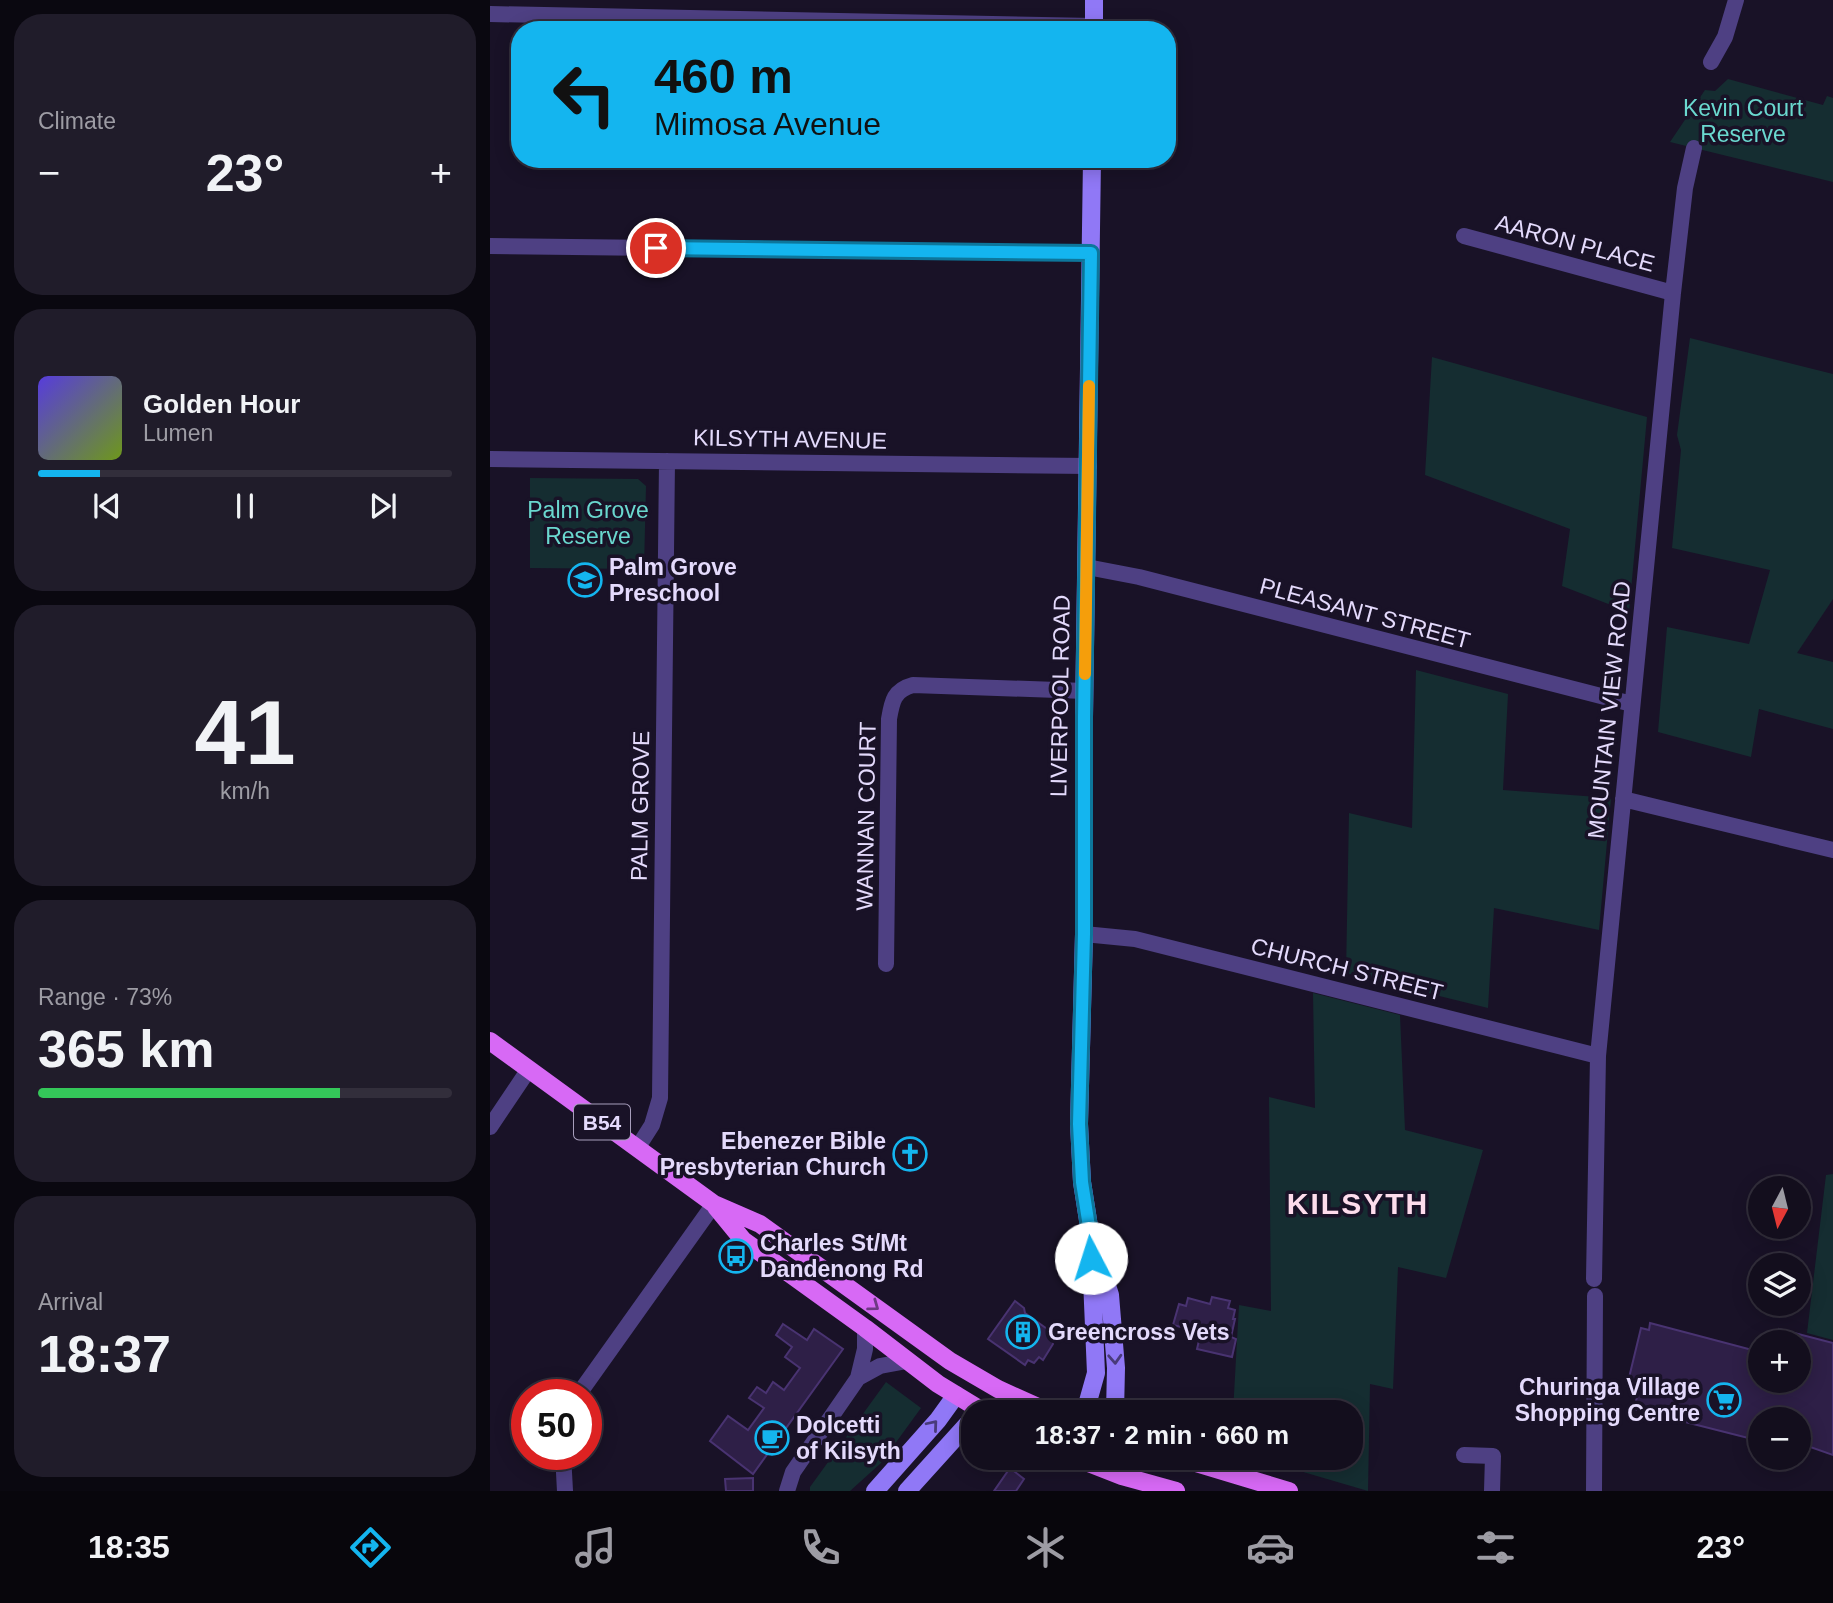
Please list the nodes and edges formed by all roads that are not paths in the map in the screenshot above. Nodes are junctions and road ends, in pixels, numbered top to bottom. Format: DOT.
graph roads {
  1 [pos="1094,0"];
  2 [pos="1735,0"];
  3 [pos="490,14"];
  4 [pos="792,21"];
  5 [pos="1094,21"];
  6 [pos="1711,62"];
  7 [pos="1694,148"];
  8 [pos="1092,168"];
  9 [pos="1464,236"];
  10 [pos="490,246"];
  11 [pos="1091,253"];
  12 [pos="1674,293"];
  13 [pos="490,459"];
  14 [pos="667,461"];
  15 [pos="1089,466"];
  16 [pos="1087,567"];
  17 [pos="1085,691"];
  18 [pos="1632,704"];
  19 [pos="1623,799"];
  20 [pos="1833,850"];
  21 [pos="1084,934"];
  22 [pos="886,964"];
  23 [pos="490,1041"];
  24 [pos="1598,1056"];
  25 [pos="529,1069"];
  26 [pos="490,1127"];
  27 [pos="638,1147"];
  28 [pos="713,1204"];
  29 [pos="1090,1233"];
  30 [pos="1594,1279"];
  31 [pos="1595,1296"];
  32 [pos="865,1328"];
  33 [pos="907,1361"];
  34 [pos="975,1374"];
  35 [pos="858,1378"];
  36 [pos="589,1379"];
  37 [pos="998,1389"];
  38 [pos="956,1395"];
  39 [pos="962,1400"];
  40 [pos="989,1400"];
  41 [pos="1022,1400"];
  42 [pos="1089,1400"];
  43 [pos="1115,1400"];
  44 [pos="961,1432"];
  45 [pos="1464,1455"];
  46 [pos="564,1470"];
  47 [pos="1111,1470"];
  48 [pos="1219,1470"];
  49 [pos="565,1491"];
  50 [pos="787,1491"];
  51 [pos="875,1491"];
  52 [pos="907,1491"];
  53 [pos="1176,1491"];
  54 [pos="1289,1491"];
  55 [pos="1492,1491"];
  56 [pos="1594,1491"];
  1 -- 5 [label="main road"];
  2 -- 6 [label="street"];
  3 -- 4 [label="street"];
  7 -- 12 [label="street, MOUNTAIN VIEW ROAD"];
  8 -- 11 [label="main road, LIVERPOOL ROAD"];
  9 -- 12 [label="street, AARON PLACE"];
  10 -- 11 [label="street"];
  11 -- 15 [label="main road, LIVERPOOL ROAD"];
  12 -- 18 [label="street, MOUNTAIN VIEW ROAD"];
  13 -- 14 [label="street, KILSYTH AVENUE"];
  14 -- 15 [label="street, KILSYTH AVENUE"];
  14 -- 27 [label="street, PALM GROVE"];
  15 -- 16 [label="main road, LIVERPOOL ROAD"];
  16 -- 17 [label="main road, LIVERPOOL ROAD"];
  16 -- 18 [label="street, PLEASANT STREET"];
  17 -- 21 [label="main road, LIVERPOOL ROAD"];
  17 -- 22 [label="street, WANNAN COURT"];
  18 -- 19 [label="street, MOUNTAIN VIEW ROAD"];
  19 -- 20 [label="street"];
  19 -- 24 [label="street, MOUNTAIN VIEW ROAD"];
  21 -- 24 [label="street, CHURCH STREET"];
  21 -- 29 [label="main road, LIVERPOOL ROAD"];
  23 -- 25 [label="main road, B54"];
  24 -- 30 [label="street, MOUNTAIN VIEW ROAD"];
  25 -- 26 [label="street"];
  25 -- 27 [label="main road, B54"];
  27 -- 28 [label="main road, B54"];
  28 -- 32 [label="main road, B54"];
  28 -- 34 [label="main road, B54, one-way"];
  28 -- 36 [label="street"];
  29 -- 42 [label="main road, LIVERPOOL ROAD"];
  29 -- 43 [label="main road, LIVERPOOL ROAD, one-way"];
  31 -- 56 [label="street"];
  32 -- 33 [label="main road, B54"];
  32 -- 35 [label="street"];
  33 -- 35 [label="street"];
  33 -- 38 [label="main road, B54"];
  34 -- 37 [label="main road, B54"];
  34 -- 38 [label="main road"];
  35 -- 50 [label="street"];
  37 -- 40 [label="main road"];
  37 -- 41 [label="main road, B54"];
  38 -- 39 [label="main road, B54"];
  51 -- 38 [label="main road, one-way"];
  44 -- 52 [label="main road"];
  45 -- 55 [label="street"];
  46 -- 49 [label="street"];
  47 -- 53 [label="main road"];
  48 -- 54 [label="main road"];
}
